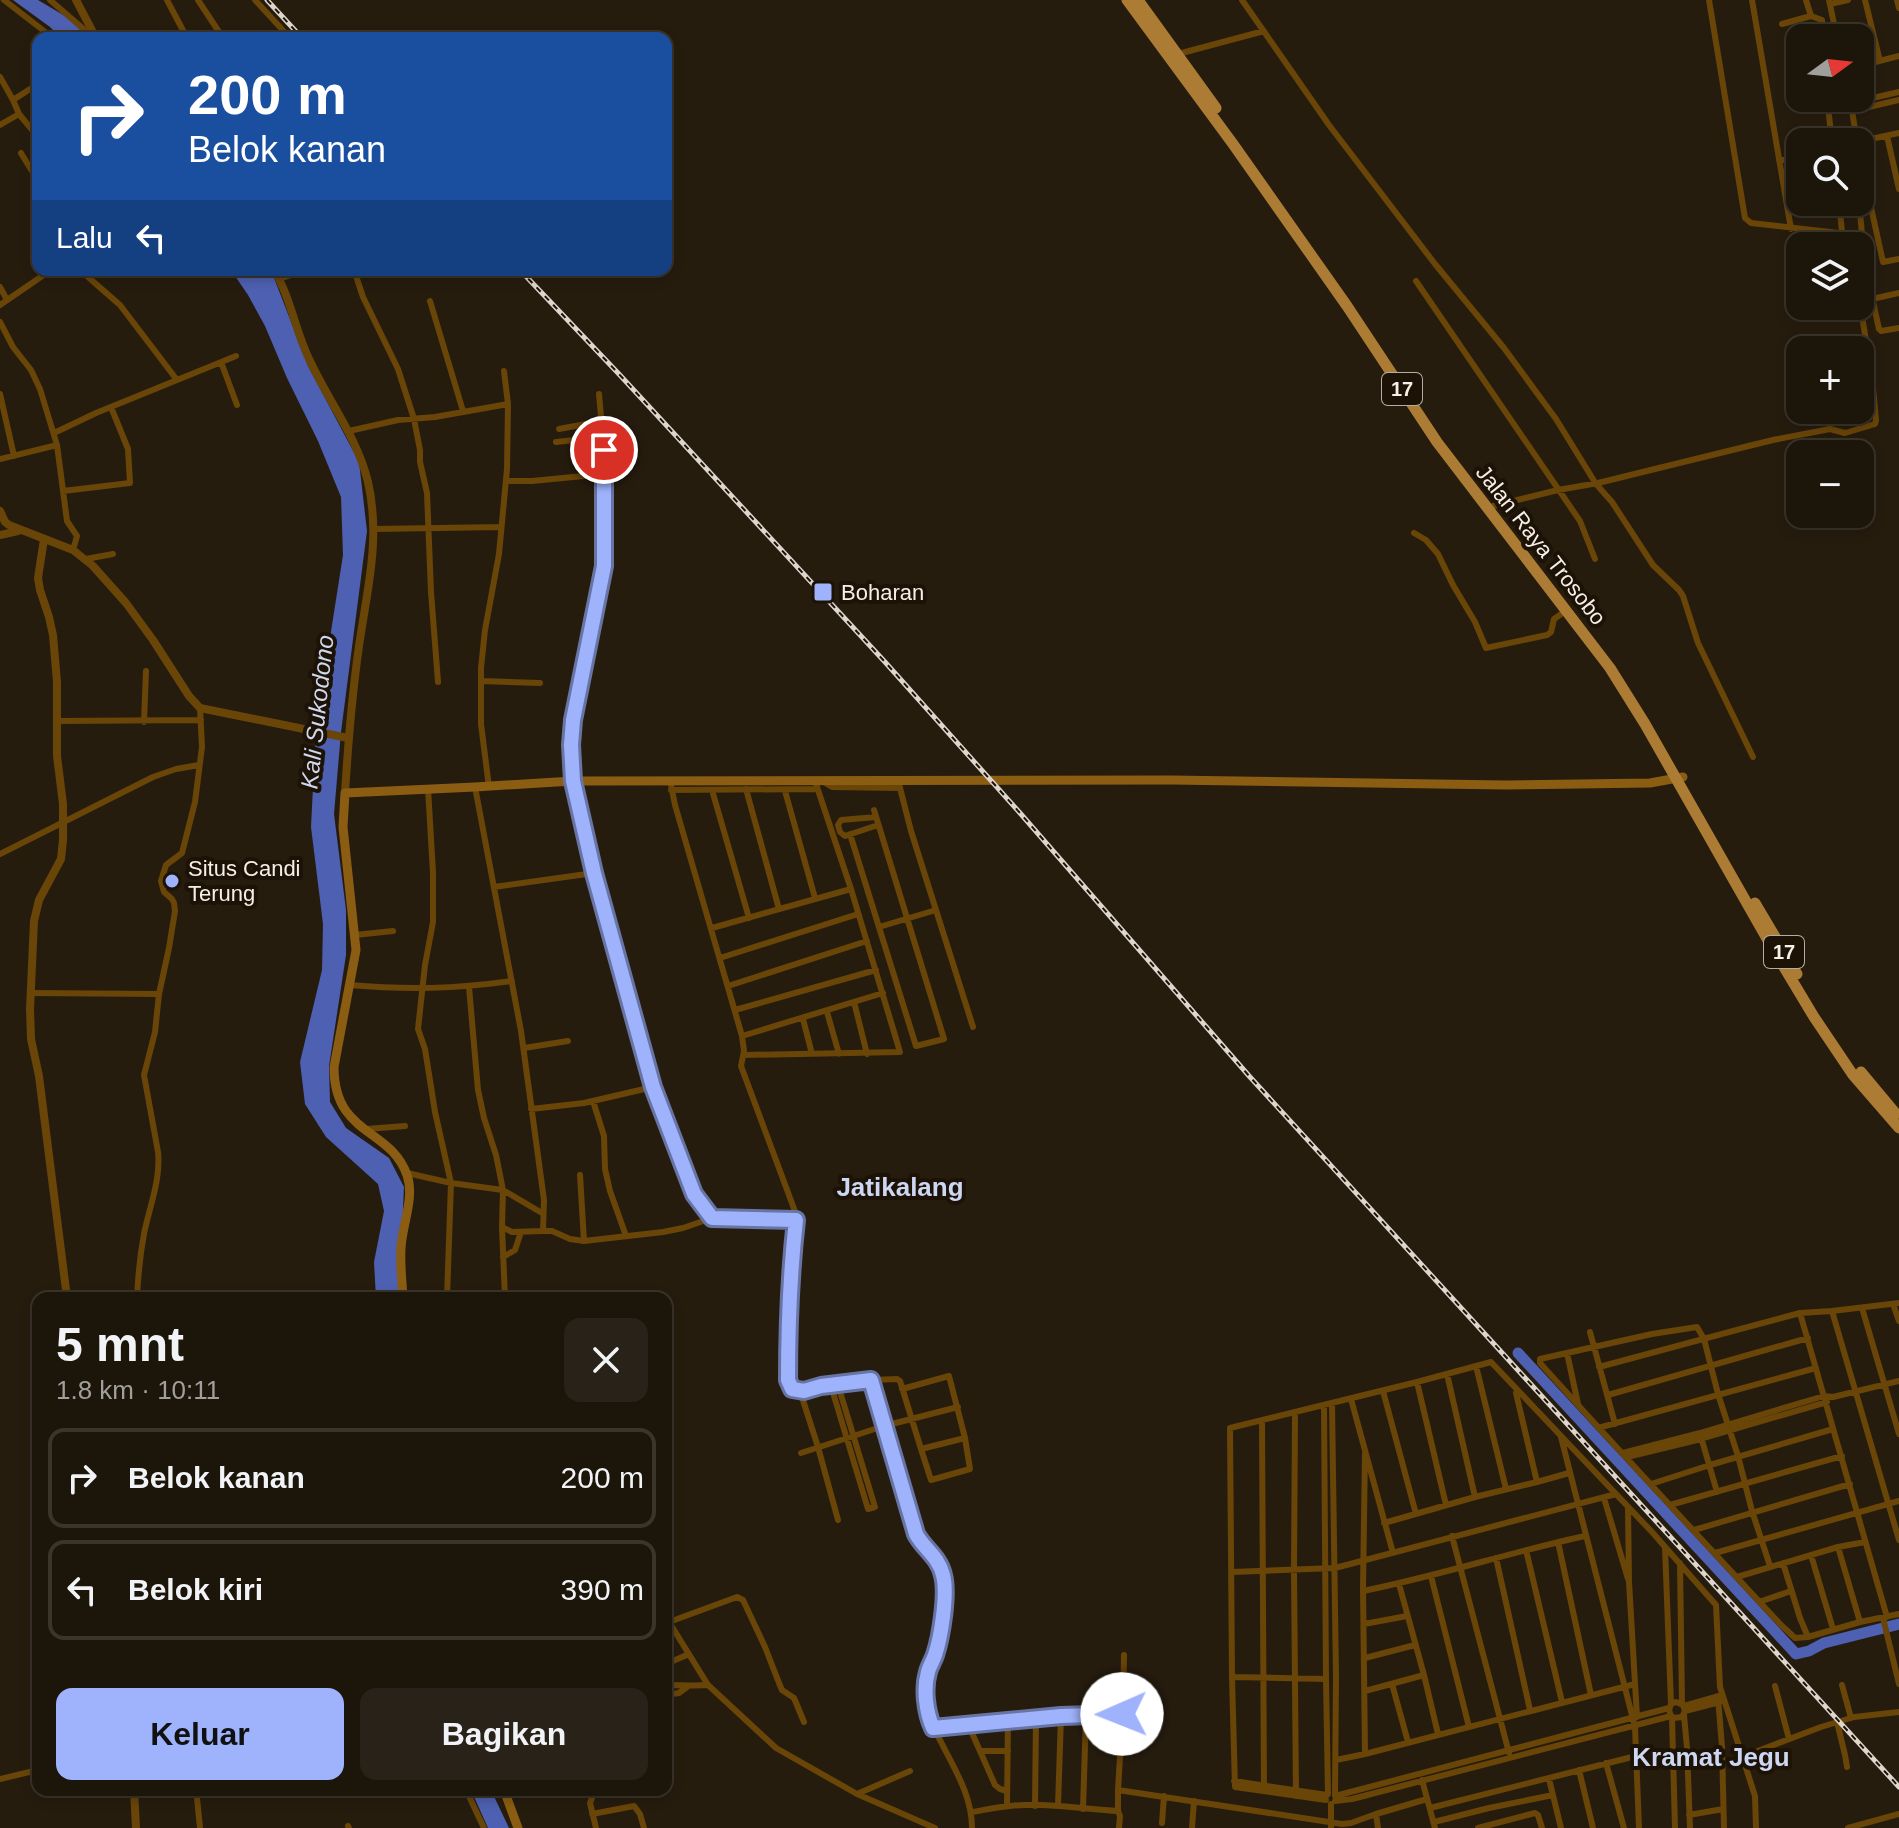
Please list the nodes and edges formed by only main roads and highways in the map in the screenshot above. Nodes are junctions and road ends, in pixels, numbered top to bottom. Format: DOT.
graph roads {
  1 [pos="1127,0"];
  2 [pos="1138,0"];
  3 [pos="1488,504"];
  4 [pos="1672,780"];
  5 [pos="1899,1117"];
  6 [pos="1899,1128"];
  7 [pos="403,1292"];
  8 [pos="506,1796"];
  9 [pos="518,1828"];
  1 -- 3 [label="highway, Jalan Raya Trosobo / 17"];
  2 -- 3 [label="highway, Jalan Raya Trosobo / 17"];
  3 -- 4 [label="highway, Jalan Raya Trosobo / 17"];
  3 -- 4 [label="highway, Jalan Raya Trosobo / 17"];
  4 -- 5 [label="highway, Jalan Raya Trosobo / 17"];
  4 -- 6 [label="highway, Jalan Raya Trosobo / 17"];
  4 -- 7 [label="main road"];
  8 -- 9 [label="main road"];
}
